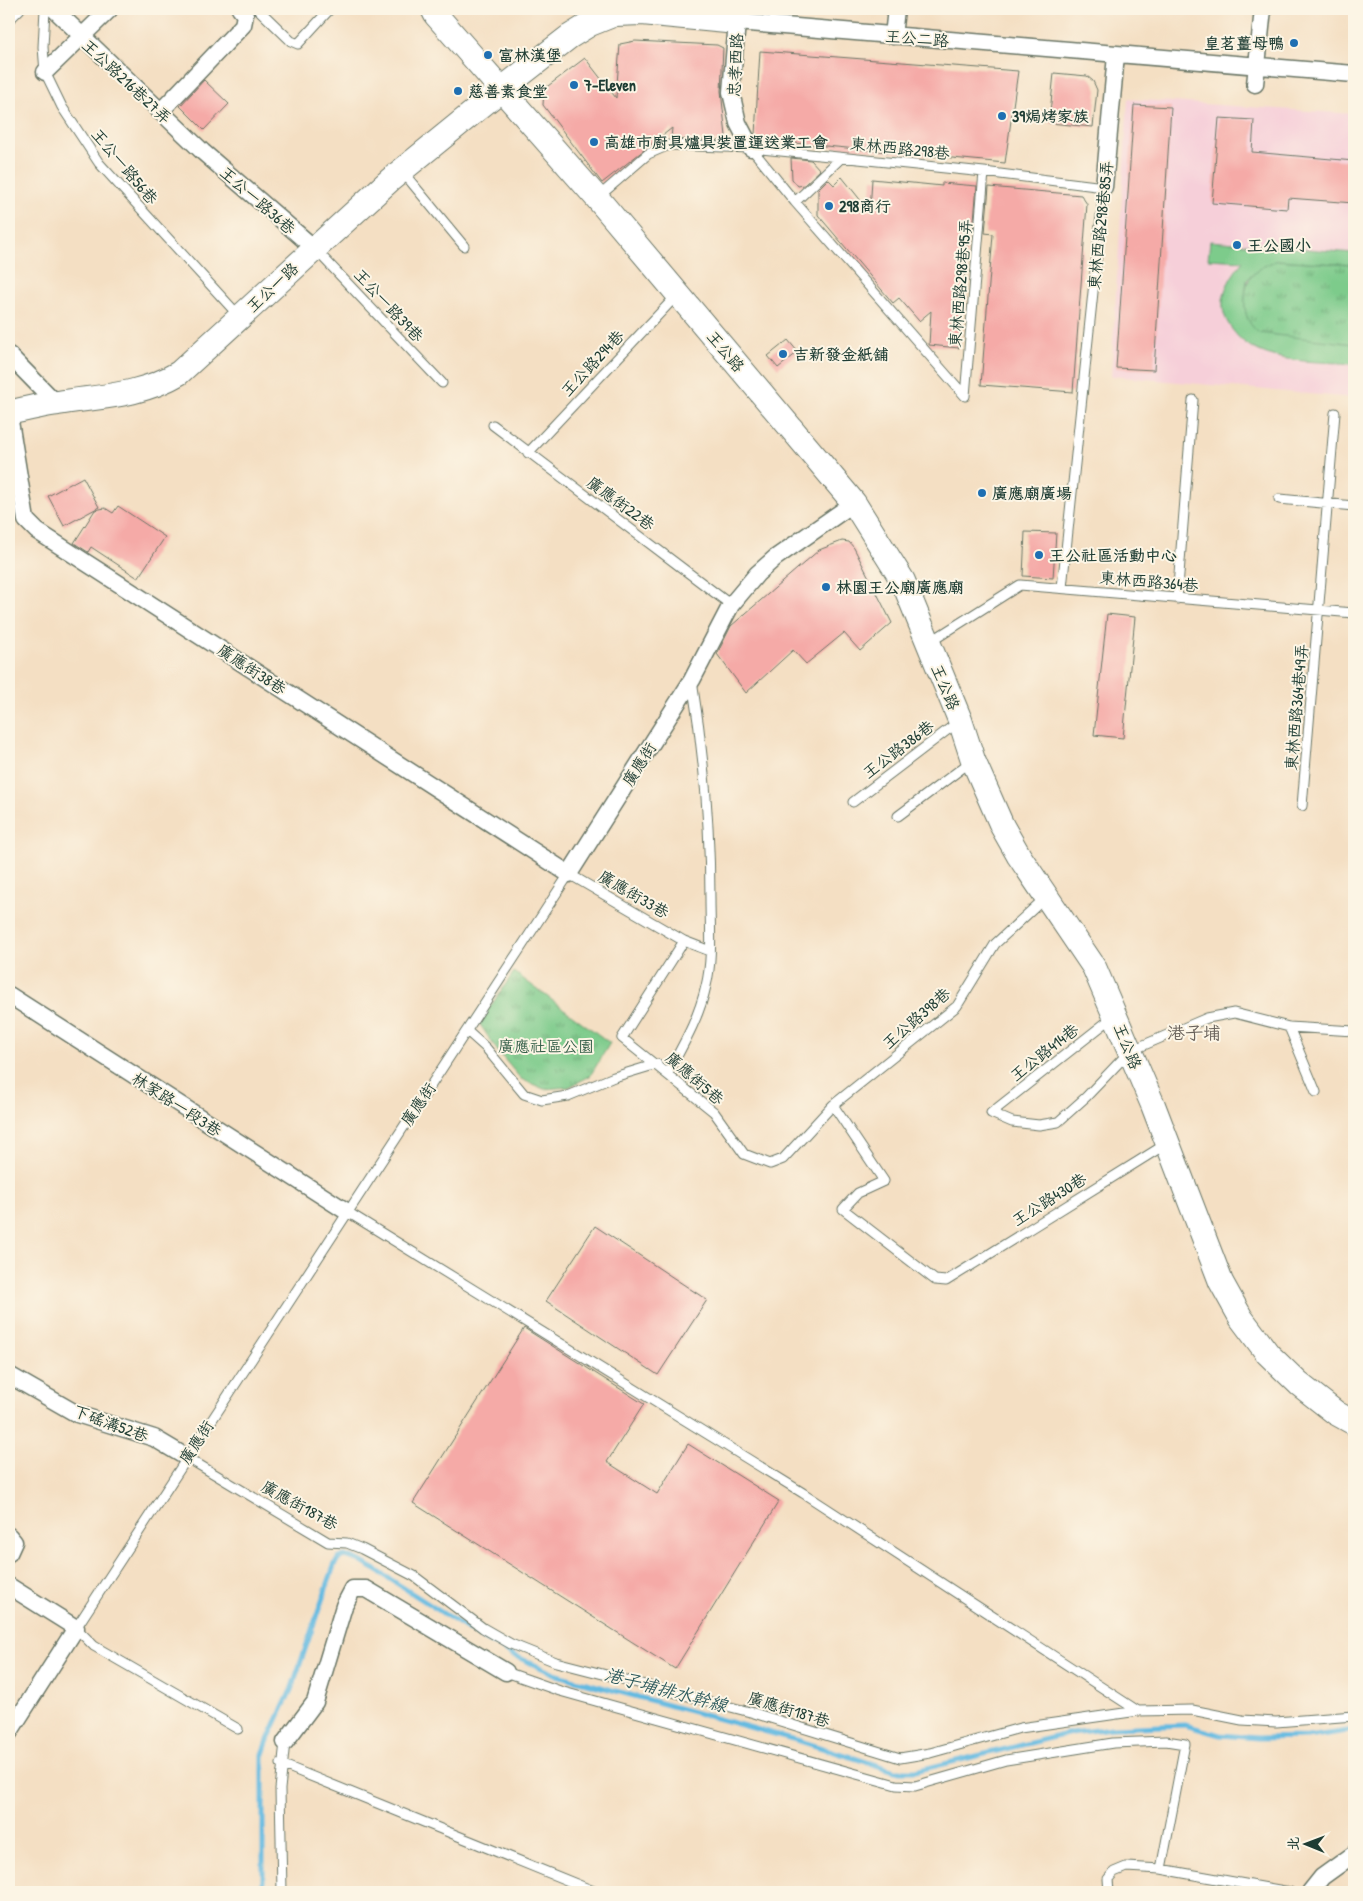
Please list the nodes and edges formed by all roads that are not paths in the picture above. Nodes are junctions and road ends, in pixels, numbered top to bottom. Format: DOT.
graph roads {
  1 [pos="20,9"];
  2 [pos="45,9"];
  3 [pos="54,9"];
  4 [pos="110,9"];
  5 [pos="240,9"];
  6 [pos="258,9"];
  7 [pos="330,9"];
  8 [pos="433,9"];
  9 [pos="896,9"];
  10 [pos="1263,9"];
  11 [pos="738,15"];
  12 [pos="9,20"];
  13 [pos="893,36"];
  14 [pos="80,37"];
  15 [pos="1116,55"];
  16 [pos="1258,66"];
  17 [pos="46,72"];
  18 [pos="1354,74"];
  19 [pos="1254,84"];
  20 [pos="502,89"];
  21 [pos="160,112"];
  22 [pos="751,148"];
  23 [pos="203,152"];
  24 [pos="841,158"];
  25 [pos="402,171"];
  26 [pos="984,172"];
  27 [pos="1104,187"];
  28 [pos="597,198"];
  29 [pos="795,202"];
  30 [pos="464,246"];
  31 [pos="314,248"];
  32 [pos="678,294"];
  33 [pos="240,318"];
  34 [pos="9,355"];
  35 [pos="442,383"];
  36 [pos="1193,400"];
  37 [pos="56,403"];
  38 [pos="1334,413"];
  39 [pos="9,414"];
  40 [pos="493,425"];
  41 [pos="528,453"];
  42 [pos="1279,499"];
  43 [pos="854,503"];
  44 [pos="1327,503"];
  45 [pos="1354,506"];
  46 [pos="1062,588"];
  47 [pos="1177,599"];
  48 [pos="731,605"];
  49 [pos="1320,610"];
  50 [pos="1354,613"];
  51 [pos="928,643"];
  52 [pos="692,680"];
  53 [pos="960,720"];
  54 [pos="973,760"];
  55 [pos="853,802"];
  56 [pos="1302,806"];
  57 [pos="898,816"];
  58 [pos="569,874"];
  59 [pos="1046,897"];
  60 [pos="684,941"];
  61 [pos="710,951"];
  62 [pos="9,995"];
  63 [pos="1116,1015"];
  64 [pos="1289,1027"];
  65 [pos="467,1031"];
  66 [pos="1354,1031"];
  67 [pos="1130,1051"];
  68 [pos="657,1064"];
  69 [pos="668,1073"];
  70 [pos="1316,1092"];
  71 [pos="832,1105"];
  72 [pos="1167,1144"];
  73 [pos="346,1211"];
  74 [pos="9,1375"];
  75 [pos="1354,1423"];
  76 [pos="186,1457"];
  77 [pos="9,1536"];
  78 [pos="9,1553"];
  79 [pos="9,1586"];
  80 [pos="76,1628"];
  81 [pos="506,1672"];
  82 [pos="1138,1711"];
  83 [pos="1354,1716"];
  84 [pos="238,1729"];
  85 [pos="9,1733"];
  86 [pos="285,1742"];
  87 [pos="281,1764"];
  88 [pos="1354,1854"];
  89 [pos="1161,1868"];
  90 [pos="282,1892"];
  91 [pos="596,1892"];
  92 [pos="1109,1892"];
  93 [pos="1290,1892"];
  94 [pos="1310,1892"];
  1 -- 12 [label="lane"];
  2 -- 17 [label="lane, 王公一路56巷"];
  3 -- 14 [label="street, 王公路216巷27弄"];
  4 -- 14 [label="street"];
  5 -- 21 [label="street"];
  6 -- 7 [label="lane"];
  8 -- 20 [label="street, 王公路"];
  9 -- 13 [label="street"];
  10 -- 16 [label="street"];
  11 -- 13 [label="street, 王公二路"];
  11 -- 20 [label="street, 王公二路"];
  11 -- 22 [label="street, 忠孝西路"];
  13 -- 15 [label="street, 王公二路"];
  14 -- 17 [label="street"];
  14 -- 21 [label="street, 王公路216巷27弄"];
  15 -- 16 [label="street, 王公二路"];
  15 -- 27 [label="street, 東林西路298巷85弄"];
  16 -- 18 [label="street, 王公二路"];
  16 -- 19 [label="street"];
  17 -- 33 [label="lane, 王公一路56巷"];
  20 -- 25 [label="street, 王公一路"];
  20 -- 28 [label="street, 王公路"];
  21 -- 23 [label="street, 王公路216巷27弄"];
  22 -- 24 [label="lane, 東林西路298巷"];
  22 -- 28 [label="lane, 東林西路298巷"];
  22 -- 29 [label="lane"];
  23 -- 31 [label="street, 王公一路36巷"];
  24 -- 26 [label="lane, 東林西路298巷"];
  24 -- 29 [label="lane"];
  25 -- 30 [label="lane"];
  25 -- 31 [label="street, 王公一路"];
  26 -- 27 [label="lane, 東林西路298巷"];
  26 -- 29 [label="lane, 東林西路298巷95弄"];
  27 -- 46 [label="lane, 東林西路298巷85弄"];
  28 -- 32 [label="street, 王公路"];
  31 -- 33 [label="street, 王公一路"];
  31 -- 35 [label="lane, 王公一路39巷"];
  32 -- 41 [label="lane, 王公路294巷"];
  32 -- 43 [label="street, 王公路"];
  33 -- 37 [label="street, 王公一路"];
  34 -- 37 [label="street"];
  36 -- 47 [label="lane"];
  37 -- 39 [label="street, 王公一路"];
  38 -- 44 [label="lane, 東林西路364巷49弄"];
  39 -- 58 [label="street, 廣應街38巷"];
  40 -- 41 [label="lane, 廣應街22巷"];
  41 -- 48 [label="lane, 廣應街22巷"];
  42 -- 44 [label="lane"];
  43 -- 48 [label="street, 廣應街"];
  43 -- 51 [label="street, 王公路"];
  44 -- 45 [label="lane"];
  44 -- 49 [label="lane, 東林西路364巷49弄"];
  46 -- 47 [label="lane, 東林西路364巷"];
  46 -- 51 [label="lane, 東林西路364巷"];
  47 -- 49 [label="lane, 東林西路364巷"];
  48 -- 52 [label="street, 廣應街"];
  49 -- 50 [label="lane, 東林西路364巷"];
  49 -- 56 [label="lane, 東林西路364巷49弄"];
  51 -- 53 [label="street, 王公路"];
  52 -- 58 [label="street, 廣應街"];
  52 -- 61 [label="lane"];
  53 -- 54 [label="street, 王公路"];
  53 -- 55 [label="lane, 王公路386巷"];
  54 -- 57 [label="lane"];
  54 -- 59 [label="street, 王公路"];
  58 -- 60 [label="lane, 廣應街33巷"];
  58 -- 65 [label="lane, 廣應街"];
  59 -- 63 [label="street, 王公路"];
  59 -- 71 [label="lane, 王公路398巷"];
  60 -- 61 [label="lane, 廣應街33巷"];
  60 -- 68 [label="lane, 廣應街5巷"];
  61 -- 69 [label="lane"];
  62 -- 73 [label="street, 林家路一段3巷"];
  63 -- 67 [label="street, 王公路"];
  63 -- 67 [label="lane, 王公路414巷"];
  64 -- 66 [label="lane"];
  64 -- 67 [label="lane"];
  64 -- 70 [label="lane"];
  65 -- 68 [label="lane"];
  65 -- 73 [label="lane, 廣應街"];
  67 -- 72 [label="street, 王公路"];
  68 -- 69 [label="lane, 廣應街5巷"];
  69 -- 71 [label="lane, 廣應街5巷"];
  71 -- 72 [label="lane, 王公路430巷"];
  72 -- 75 [label="street, 王公路"];
  73 -- 76 [label="lane, 廣應街"];
  73 -- 82 [label="lane"];
  74 -- 76 [label="street, 下磘溝52巷"];
  76 -- 80 [label="lane, 廣應街"];
  76 -- 82 [label="lane, 廣應街187巷"];
  77 -- 78 [label="street"];
  79 -- 80 [label="street"];
  80 -- 84 [label="lane"];
  80 -- 85 [label="street, 廣應街"];
  81 -- 86 [label="street"];
  81 -- 89 [label="lane"];
  82 -- 83 [label="lane, 廣應街187巷"];
  86 -- 87 [label="lane"];
  87 -- 90 [label="lane"];
  87 -- 91 [label="lane"];
  88 -- 94 [label="street"];
  89 -- 92 [label="lane"];
  89 -- 93 [label="lane"];
}
